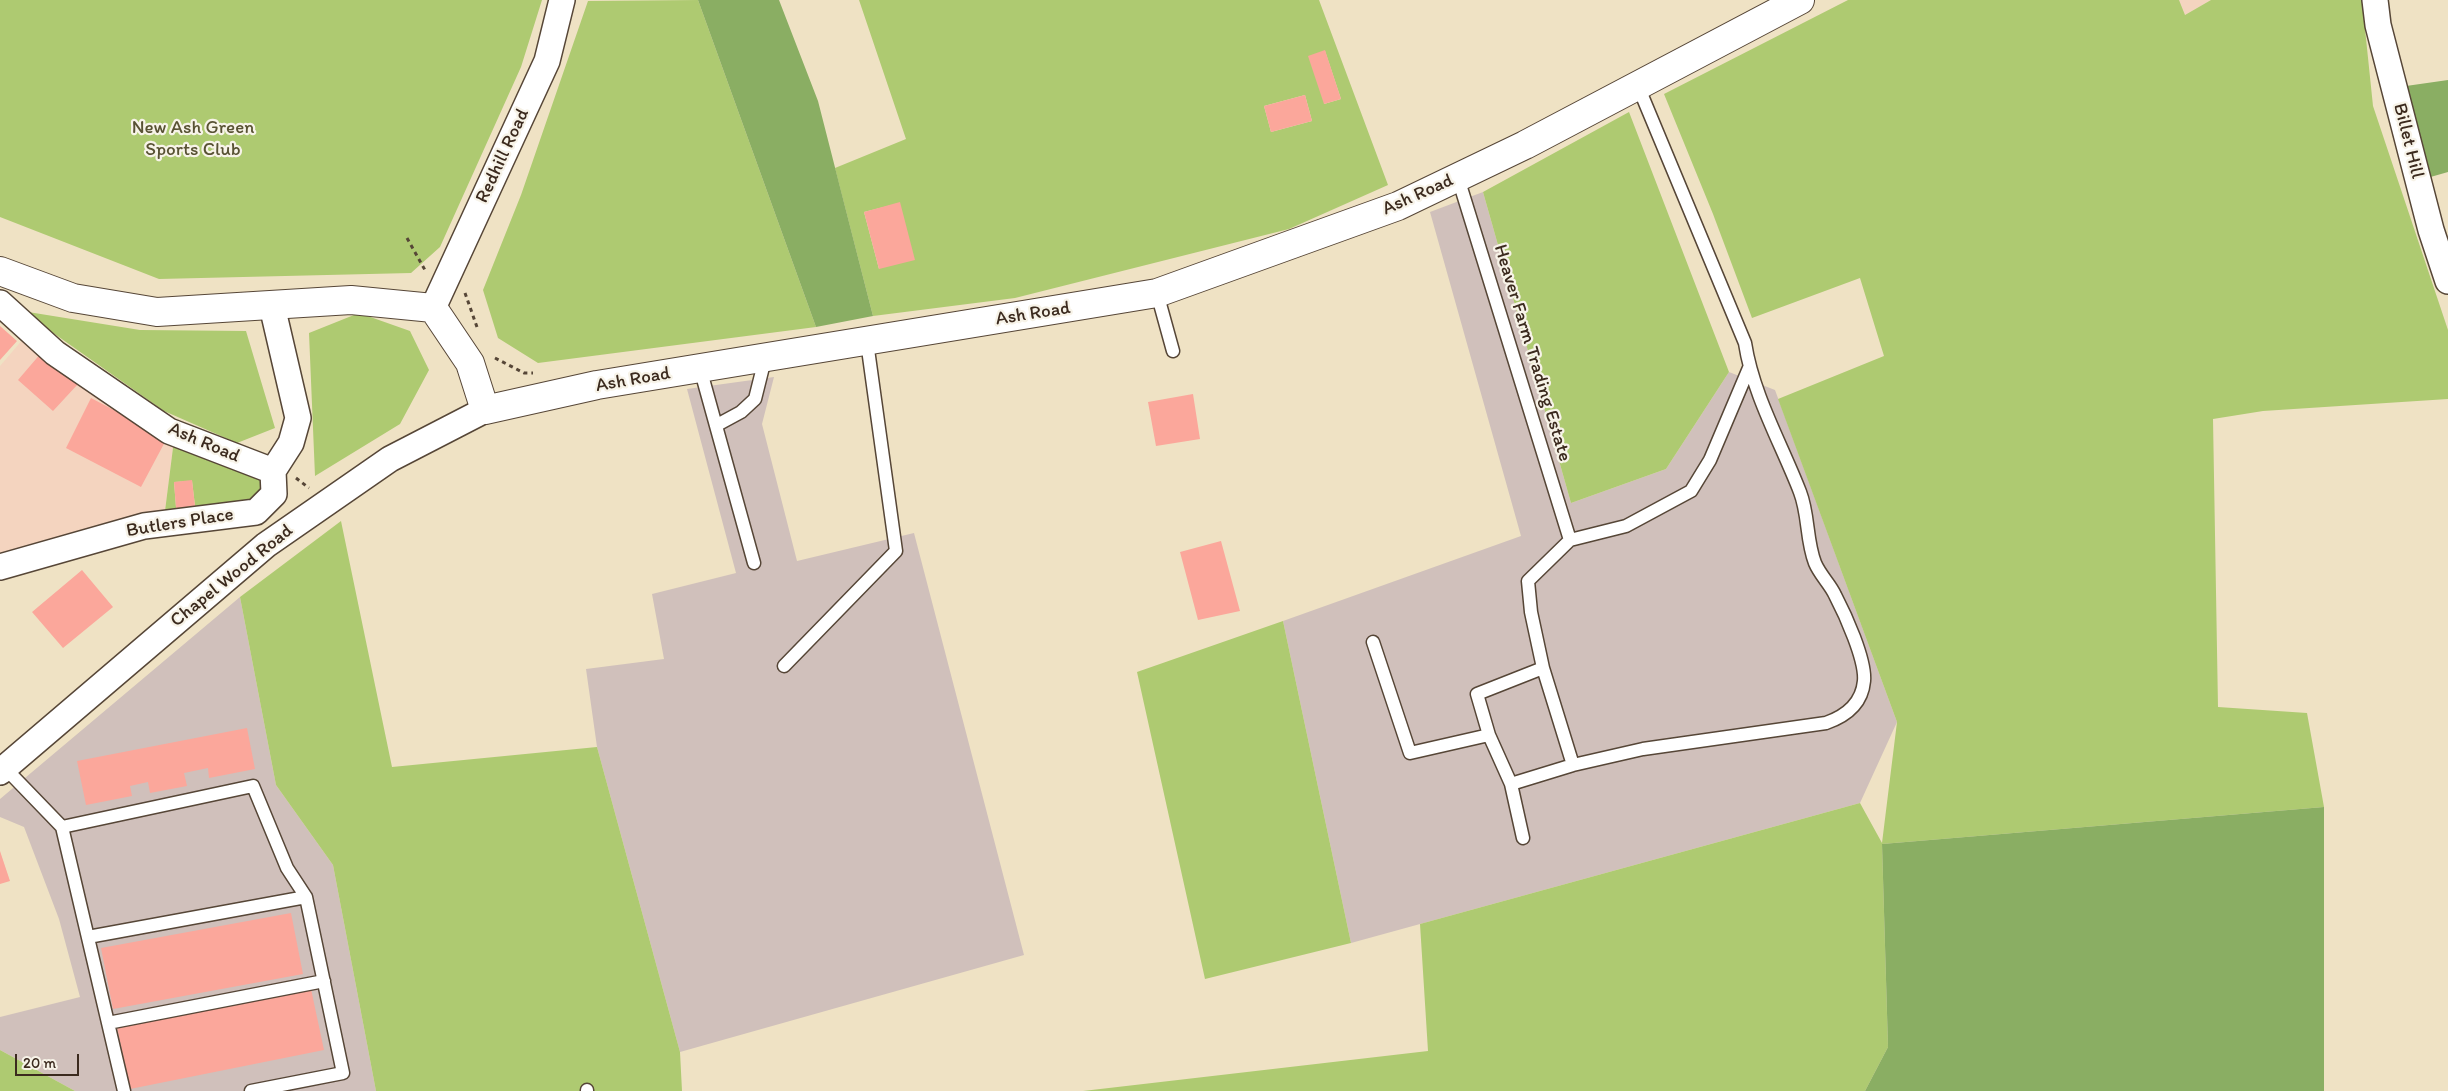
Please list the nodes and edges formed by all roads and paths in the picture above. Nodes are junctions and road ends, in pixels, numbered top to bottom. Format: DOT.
graph roads {
  1 [pos="562,0"];
  2 [pos="1800,0"];
  3 [pos="2374,0"];
  4 [pos="1638,86"];
  5 [pos="1458,178"];
  6 [pos="407,238"];
  7 [pos="0,271"];
  8 [pos="2448,281"];
  9 [pos="464,291"];
  10 [pos="1157,293"];
  11 [pos="436,301"];
  12 [pos="0,303"];
  13 [pos="272,306"];
  14 [pos="478,330"];
  15 [pos="868,342"];
  16 [pos="1174,351"];
  17 [pos="490,352"];
  18 [pos="765,359"];
  19 [pos="700,368"];
  20 [pos="1749,368"];
  21 [pos="542,374"];
  22 [pos="485,410"];
  23 [pos="717,425"];
  24 [pos="273,476"];
  25 [pos="327,503"];
  26 [pos="1570,540"];
  27 [pos="754,563"];
  28 [pos="0,567"];
  29 [pos="1373,642"];
  30 [pos="784,666"];
  31 [pos="1543,668"];
  32 [pos="1490,735"];
  33 [pos="1573,765"];
  34 [pos="2,770"];
  35 [pos="1511,784"];
  36 [pos="62,827"];
  37 [pos="1523,838"];
  38 [pos="306,897"];
  39 [pos="88,937"];
  40 [pos="324,981"];
  41 [pos="108,1023"];
  42 [pos="124,1091"];
  43 [pos="250,1091"];
  1 -- 11 [label="street, Redhill Road"];
  2 -- 4 [label="street, Ash Road"];
  3 -- 8 [label="street, Billet Hill"];
  4 -- 5 [label="street, Ash Road"];
  4 -- 20 [label="lane"];
  5 -- 10 [label="street, Ash Road"];
  5 -- 26 [label="lane, Heaver Farm Trading Estate"];
  6 -- 11 [label="path"];
  7 -- 13 [label="street"];
  9 -- 14 [label="path"];
  10 -- 15 [label="street, Ash Road"];
  10 -- 16 [label="lane"];
  11 -- 13 [label="street"];
  11 -- 22 [label="street"];
  12 -- 24 [label="street, Ash Road"];
  13 -- 24 [label="street"];
  15 -- 18 [label="street, Ash Road"];
  15 -- 30 [label="lane"];
  17 -- 21 [label="path"];
  18 -- 19 [label="street, Ash Road"];
  18 -- 23 [label="lane"];
  19 -- 22 [label="street, Ash Road"];
  19 -- 23 [label="lane"];
  20 -- 26 [label="lane"];
  20 -- 33 [label="lane"];
  22 -- 25 [label="street, Chapel Wood Road"];
  23 -- 27 [label="lane"];
  24 -- 25 [label="path"];
  24 -- 28 [label="street, Butlers Place"];
  25 -- 34 [label="street, Chapel Wood Road"];
  26 -- 31 [label="lane"];
  29 -- 32 [label="lane"];
  31 -- 32 [label="lane"];
  31 -- 33 [label="lane"];
  32 -- 35 [label="lane"];
  33 -- 35 [label="lane"];
  34 -- 36 [label="lane"];
  35 -- 37 [label="lane"];
  36 -- 38 [label="lane"];
  36 -- 39 [label="lane"];
  38 -- 39 [label="lane"];
  38 -- 40 [label="lane"];
  39 -- 41 [label="lane"];
  40 -- 41 [label="lane"];
  40 -- 43 [label="lane"];
  41 -- 42 [label="lane"];
}
